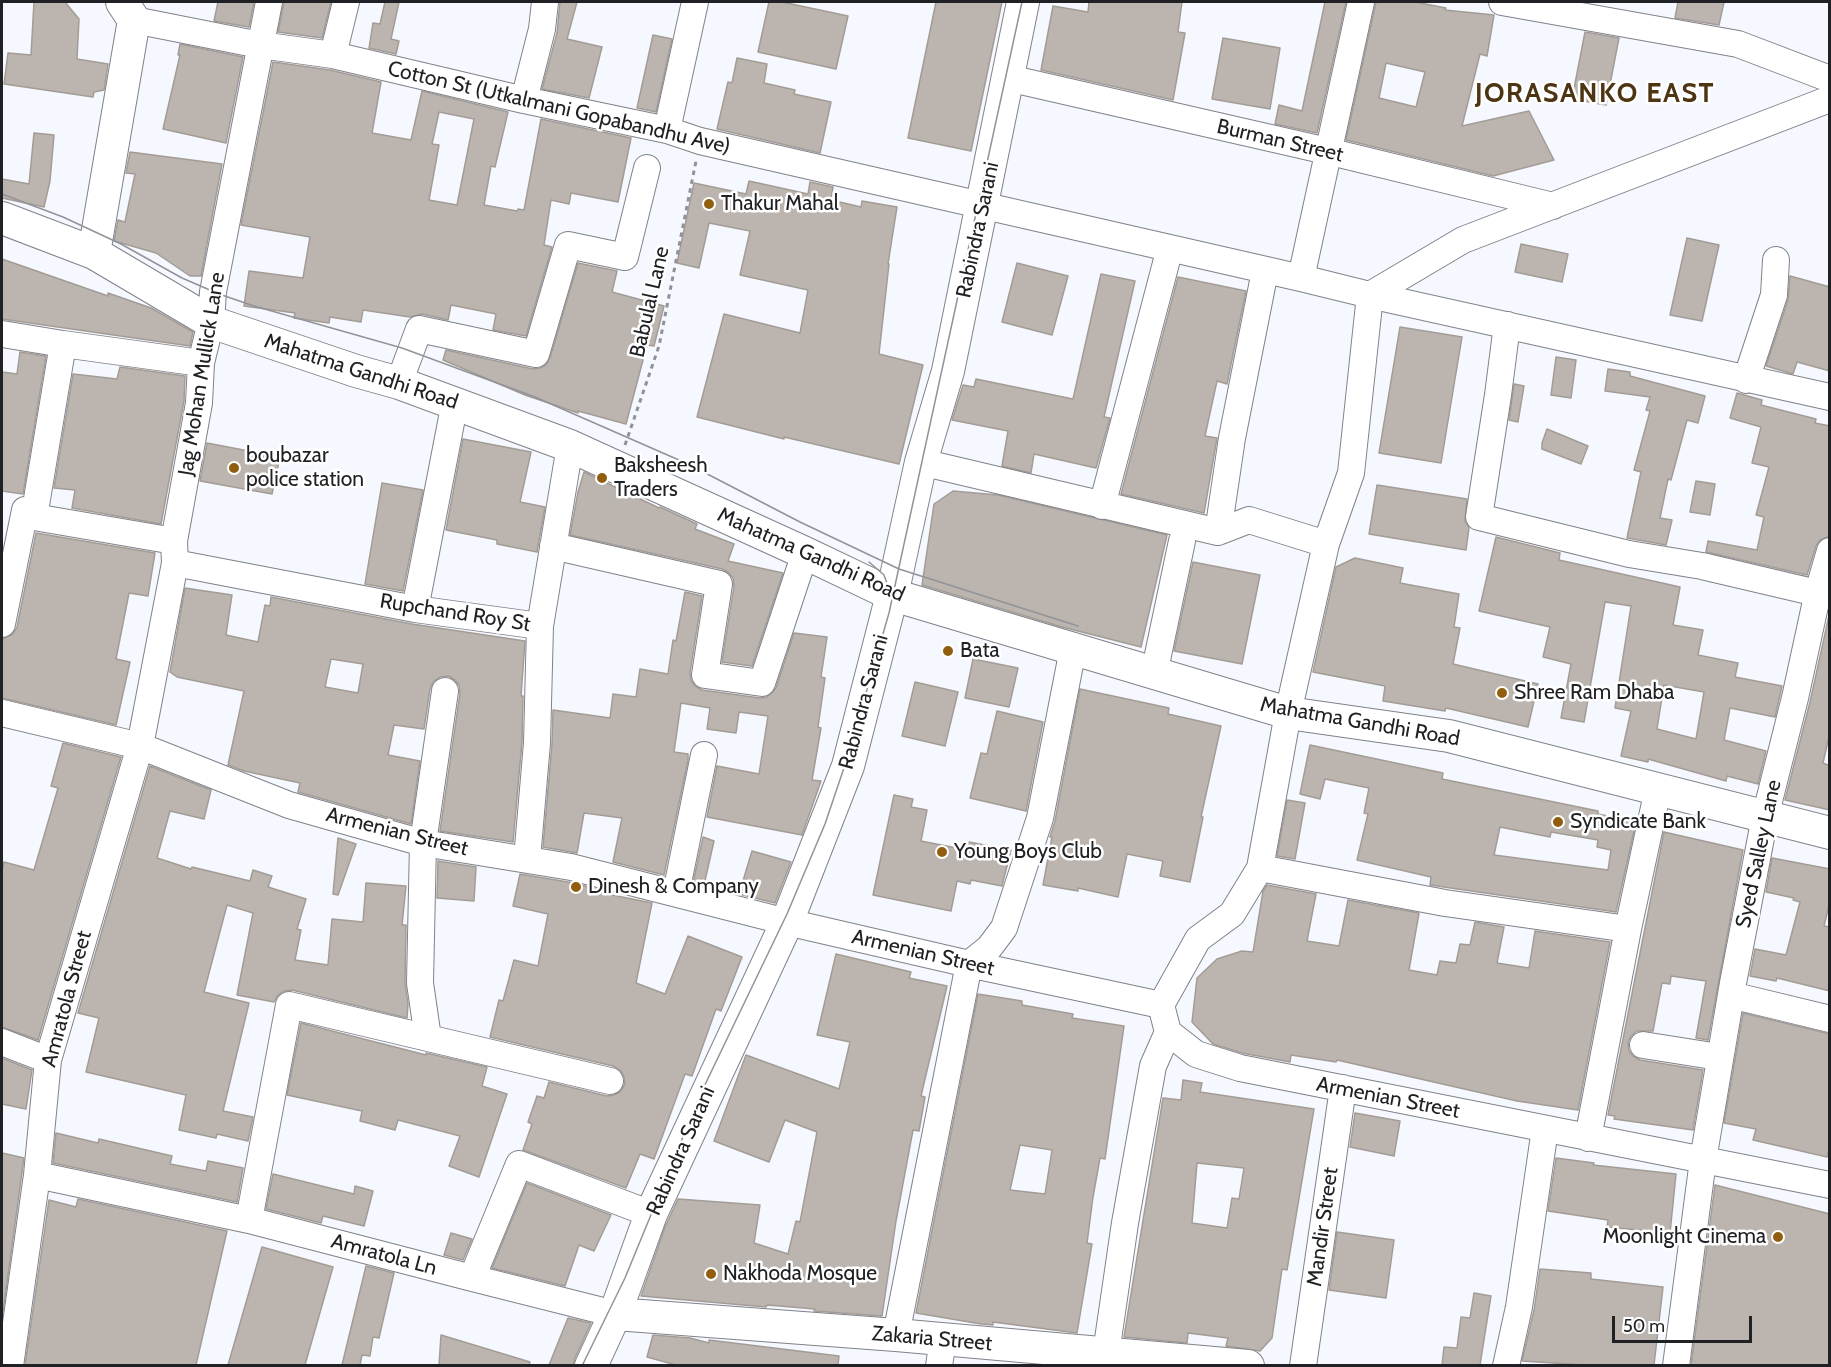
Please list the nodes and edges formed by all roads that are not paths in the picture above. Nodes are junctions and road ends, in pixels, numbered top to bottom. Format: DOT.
graph roads {
  1 [pos="269,2"];
  2 [pos="346,2"];
  3 [pos="545,2"];
  4 [pos="695,2"];
  5 [pos="1023,2"];
  6 [pos="1361,2"];
  7 [pos="1503,2"];
  8 [pos="128,11"];
  9 [pos="260,45"];
  10 [pos="333,55"];
  11 [pos="1008,78"];
  12 [pos="1830,79"];
  13 [pos="1830,99"];
  14 [pos="524,100"];
  15 [pos="667,130"];
  16 [pos="1327,151"];
  17 [pos="647,168"];
  18 [pos="983,206"];
  19 [pos="1553,206"];
  20 [pos="2,218"];
  21 [pos="1170,248"];
  22 [pos="94,254"];
  23 [pos="1776,260"];
  24 [pos="1265,271"];
  25 [pos="1301,278"];
  26 [pos="1370,295"];
  27 [pos="211,322"];
  28 [pos="1507,325"];
  29 [pos="2,334"];
  30 [pos="63,344"];
  31 [pos="201,363"];
  32 [pos="1746,380"];
  33 [pos="399,383"];
  34 [pos="1830,398"];
  35 [pos="455,402"];
  36 [pos="570,446"];
  37 [pos="921,462"];
  38 [pos="1102,506"];
  39 [pos="34,517"];
  40 [pos="1218,532"];
  41 [pos="1182,541"];
  42 [pos="1326,544"];
  43 [pos="553,546"];
  44 [pos="1830,551"];
  45 [pos="175,552"];
  46 [pos="805,553"];
  47 [pos="1824,594"];
  48 [pos="892,595"];
  49 [pos="415,609"];
  50 [pos="2,624"];
  51 [pos="540,626"];
  52 [pos="1073,649"];
  53 [pos="1154,674"];
  54 [pos="446,691"];
  55 [pos="2,713"];
  56 [pos="1288,713"];
  57 [pos="140,746"];
  58 [pos="705,754"];
  59 [pos="1658,789"];
  60 [pos="1765,817"];
  61 [pos="1830,833"];
  62 [pos="423,843"];
  63 [pos="527,859"];
  64 [pos="1260,868"];
  65 [pos="676,893"];
  66 [pos="787,922"];
  67 [pos="1628,929"];
  68 [pos="969,964"];
  69 [pos="1731,995"];
  70 [pos="1161,1005"];
  71 [pos="1830,1019"];
  72 [pos="1168,1032"];
  73 [pos="428,1038"];
  74 [pos="2,1042"];
  75 [pos="1643,1045"];
  76 [pos="1719,1057"];
  77 [pos="48,1060"];
  78 [pos="610,1081"];
  79 [pos="1343,1088"];
  80 [pos="1545,1129"];
  81 [pos="1588,1138"];
  82 [pos="1703,1160"];
  83 [pos="37,1175"];
  84 [pos="1830,1185"];
  85 [pos="651,1214"];
  86 [pos="249,1220"];
  87 [pos="472,1278"];
  88 [pos="615,1314"];
  89 [pos="896,1335"];
  90 [pos="941,1352"];
  91 [pos="1106,1353"];
  92 [pos="1216,1364"];
  93 [pos="10,1365"];
  94 [pos="591,1365"];
  95 [pos="1248,1365"];
  96 [pos="1303,1365"];
  97 [pos="1506,1365"];
  98 [pos="1676,1365"];
  1 -- 9 [label="street, Jag Mohan Mullick Lane"];
  2 -- 10 [label="street"];
  3 -- 14 [label="street"];
  4 -- 15 [label="street"];
  5 -- 11 [label="main road, Rabindra Sarani"];
  6 -- 16 [label="street"];
  7 -- 12 [label="street"];
  8 -- 9 [label="street, Cotton St (Utkalmani Gopabandhu Ave)"];
  8 -- 22 [label="main road, Cotton St (Utkalmani Gopabandhu Ave)"];
  9 -- 10 [label="street, Cotton St (Utkalmani Gopabandhu Ave)"];
  9 -- 27 [label="street, Jag Mohan Mullick Lane"];
  10 -- 14 [label="street, Cotton St (Utkalmani Gopabandhu Ave)"];
  11 -- 16 [label="street, Burman Street"];
  11 -- 18 [label="main road, Rabindra Sarani"];
  13 -- 19 [label="street"];
  14 -- 15 [label="street, Cotton St (Utkalmani Gopabandhu Ave)"];
  15 -- 18 [label="street, Cotton St (Utkalmani Gopabandhu Ave)"];
  16 -- 19 [label="street, Burman Street"];
  16 -- 25 [label="street"];
  17 -- 33 [label="street"];
  18 -- 21 [label="street, Cotton St (Utkalmani Gopabandhu Ave)"];
  18 -- 37 [label="main road, Rabindra Sarani"];
  19 -- 26 [label="street"];
  20 -- 22 [label="main road, Mahatma Gandhi Road"];
  21 -- 24 [label="street, Cotton St (Utkalmani Gopabandhu Ave)"];
  21 -- 38 [label="street"];
  22 -- 27 [label="main road, Mahatma Gandhi Road"];
  23 -- 32 [label="street"];
  24 -- 25 [label="street, Cotton St (Utkalmani Gopabandhu Ave)"];
  24 -- 40 [label="street"];
  25 -- 26 [label="street, Cotton St (Utkalmani Gopabandhu Ave)"];
  26 -- 28 [label="street, Cotton St (Utkalmani Gopabandhu Ave)"];
  26 -- 42 [label="street"];
  27 -- 31 [label="street, Jag Mohan Mullick Lane"];
  27 -- 33 [label="main road, Mahatma Gandhi Road"];
  28 -- 32 [label="street, Cotton St (Utkalmani Gopabandhu Ave)"];
  28 -- 47 [label="street"];
  29 -- 30 [label="street"];
  30 -- 31 [label="street"];
  30 -- 39 [label="street"];
  31 -- 45 [label="street, Jag Mohan Mullick Lane"];
  32 -- 34 [label="street, Cotton St (Utkalmani Gopabandhu Ave)"];
  33 -- 35 [label="main road, Mahatma Gandhi Road"];
  35 -- 36 [label="main road, Mahatma Gandhi Road"];
  35 -- 49 [label="street"];
  36 -- 43 [label="street"];
  36 -- 46 [label="main road, Mahatma Gandhi Road"];
  37 -- 38 [label="street"];
  37 -- 48 [label="main road, Rabindra Sarani"];
  38 -- 40 [label="street"];
  39 -- 45 [label="street, Rupchand Roy St"];
  39 -- 50 [label="street"];
  40 -- 42 [label="street"];
  41 -- 53 [label="street"];
  42 -- 56 [label="street"];
  43 -- 46 [label="street"];
  43 -- 51 [label="street"];
  44 -- 47 [label="street, Syed Salley Lane"];
  45 -- 49 [label="street, Rupchand Roy St"];
  45 -- 57 [label="street, Jag Mohan Mullick Lane"];
  46 -- 48 [label="main road, Mahatma Gandhi Road"];
  47 -- 60 [label="street, Syed Salley Lane"];
  48 -- 52 [label="main road, Mahatma Gandhi Road"];
  48 -- 66 [label="main road, Rabindra Sarani"];
  49 -- 51 [label="street, Rupchand Roy St"];
  51 -- 63 [label="street, Rupchand Roy St"];
  52 -- 53 [label="main road, Mahatma Gandhi Road"];
  52 -- 68 [label="street"];
  53 -- 56 [label="main road, Mahatma Gandhi Road"];
  54 -- 62 [label="street"];
  55 -- 57 [label="street, Armenian Street"];
  56 -- 59 [label="main road, Mahatma Gandhi Road"];
  56 -- 64 [label="street"];
  57 -- 62 [label="street, Armenian Street"];
  57 -- 77 [label="street, Amratola Street"];
  58 -- 65 [label="street"];
  59 -- 60 [label="main road, Mahatma Gandhi Road"];
  59 -- 67 [label="street"];
  60 -- 61 [label="main road, Mahatma Gandhi Road"];
  60 -- 69 [label="street, Syed Salley Lane"];
  62 -- 63 [label="street, Armenian Street"];
  62 -- 73 [label="street"];
  63 -- 65 [label="street, Armenian Street"];
  64 -- 67 [label="street"];
  64 -- 70 [label="street"];
  65 -- 66 [label="street, Armenian Street"];
  66 -- 68 [label="street, Armenian Street"];
  66 -- 85 [label="main road, Rabindra Sarani"];
  67 -- 81 [label="street"];
  68 -- 70 [label="street, Armenian Street"];
  68 -- 89 [label="street"];
  69 -- 71 [label="street"];
  69 -- 76 [label="street, Syed Salley Lane"];
  70 -- 72 [label="street"];
  72 -- 79 [label="street, Armenian Street"];
  72 -- 91 [label="street"];
  73 -- 78 [label="street"];
  73 -- 86 [label="street"];
  74 -- 77 [label="street"];
  75 -- 76 [label="street"];
  76 -- 82 [label="street, Syed Salley Lane"];
  77 -- 83 [label="street, Amratola Street"];
  79 -- 80 [label="street, Armenian Street"];
  79 -- 96 [label="street, Mandir Street"];
  80 -- 81 [label="street, Armenian Street"];
  80 -- 97 [label="street"];
  81 -- 82 [label="street, Armenian Street"];
  82 -- 84 [label="street, Armenian Street"];
  82 -- 98 [label="street, Syed Salley Lane"];
  83 -- 86 [label="street, Amratola Ln"];
  83 -- 93 [label="street, Amratola Street"];
  85 -- 87 [label="street"];
  85 -- 88 [label="main road, Rabindra Sarani"];
  86 -- 87 [label="street, Amratola Ln"];
  87 -- 88 [label="street, Amratola Ln"];
  88 -- 89 [label="main road, Zakaria Street"];
  88 -- 94 [label="main road, Rabindra Sarani"];
  89 -- 90 [label="main road, Zakaria Street"];
  90 -- 91 [label="main road, Zakaria Street"];
  91 -- 92 [label="main road, Zakaria Street"];
  92 -- 95 [label="main road, Zakaria Street"];
}
